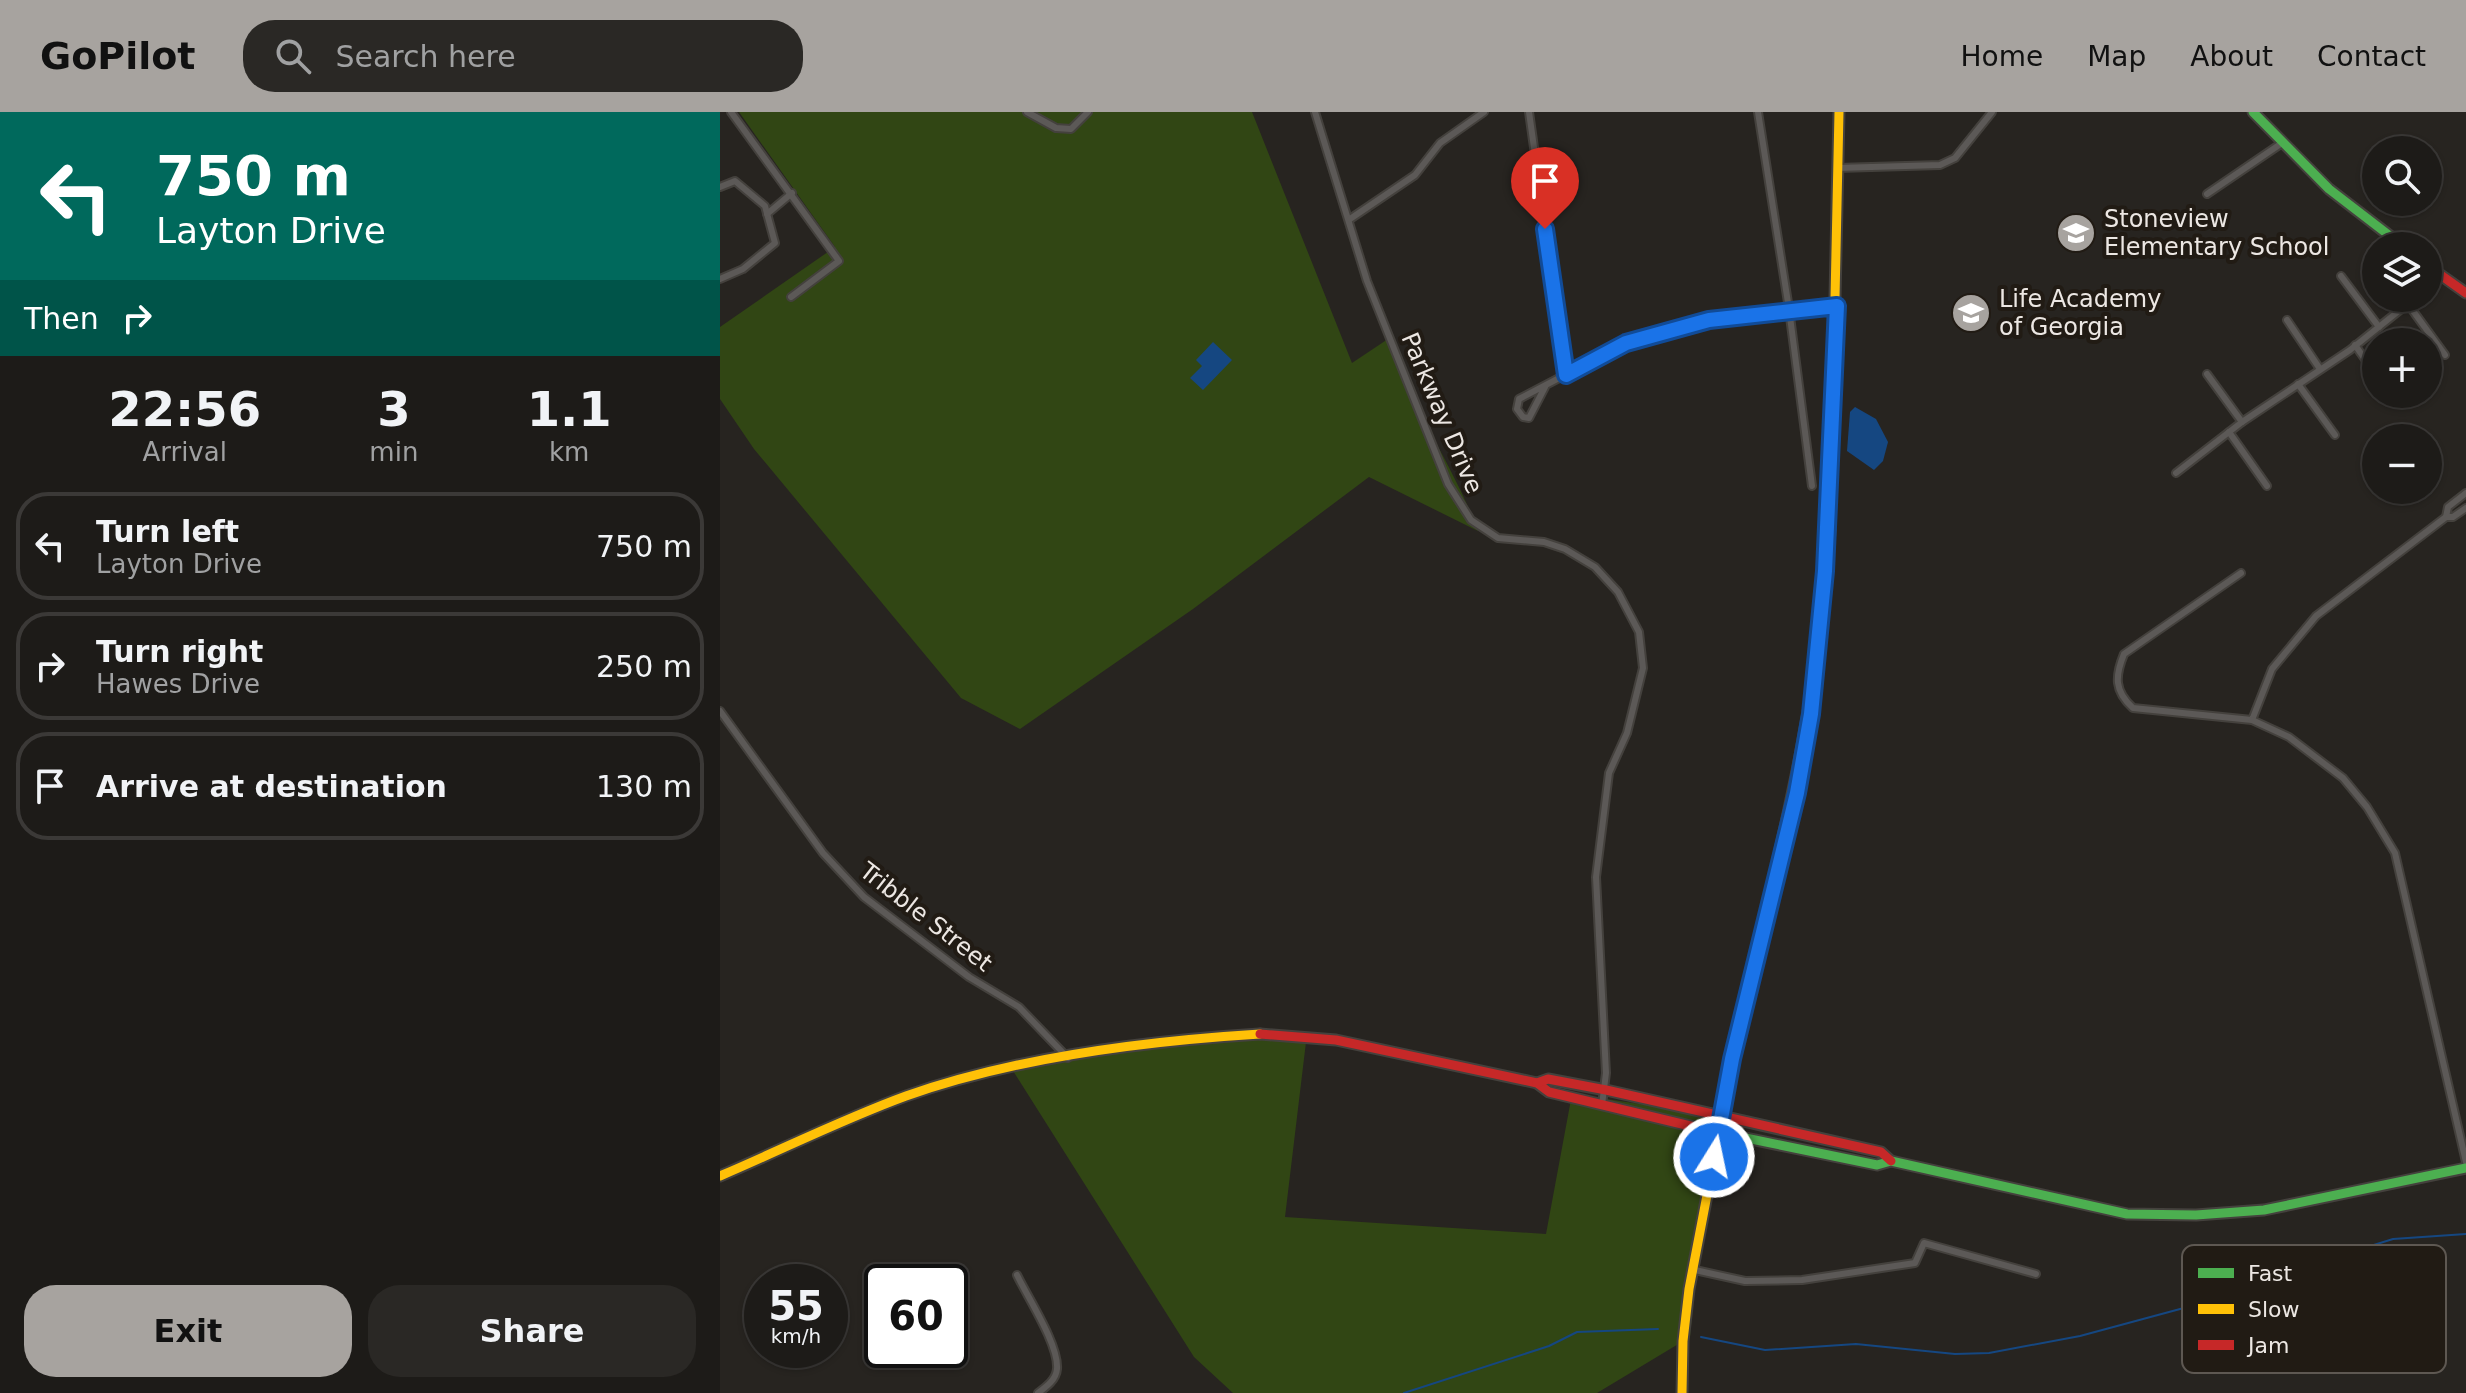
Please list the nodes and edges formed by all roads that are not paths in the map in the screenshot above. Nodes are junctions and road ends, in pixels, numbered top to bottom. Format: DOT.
graph roads {
  1 [pos="731,112"];
  2 [pos="1027,112"];
  3 [pos="1088,112"];
  4 [pos="1315,112"];
  5 [pos="1484,112"];
  6 [pos="1529,112"];
  7 [pos="1758,112"];
  8 [pos="1839,112"];
  9 [pos="1992,112"];
  10 [pos="2253,112"];
  11 [pos="2282,143"];
  12 [pos="1837,168"];
  13 [pos="720,187"];
  14 [pos="792,193"];
  15 [pos="2207,194"];
  16 [pos="767,214"];
  17 [pos="1350,219"];
  18 [pos="2385,232"];
  19 [pos="2341,276"];
  20 [pos="2442,276"];
  21 [pos="720,279"];
  22 [pos="2466,293"];
  23 [pos="791,297"];
  24 [pos="1837,306"];
  25 [pos="1789,309"];
  26 [pos="2398,312"];
  27 [pos="2414,312"];
  28 [pos="2287,320"];
  29 [pos="2379,327"];
  30 [pos="2355,345"];
  31 [pos="2362,355"];
  32 [pos="2445,355"];
  33 [pos="2320,369"];
  34 [pos="2207,374"];
  35 [pos="1566,375"];
  36 [pos="2298,384"];
  37 [pos="1545,387"];
  38 [pos="2242,422"];
  39 [pos="2229,432"];
  40 [pos="2335,435"];
  41 [pos="2176,473"];
  42 [pos="1812,486"];
  43 [pos="2267,486"];
  44 [pos="2466,493"];
  45 [pos="2466,508"];
  46 [pos="2446,517"];
  47 [pos="2241,573"];
  48 [pos="720,711"];
  49 [pos="2252,720"];
  50 [pos="1068,1058"];
  51 [pos="1537,1083"];
  52 [pos="1606,1090"];
  53 [pos="1602,1105"];
  54 [pos="1722,1116"];
  55 [pos="1719,1133"];
  56 [pos="1891,1161"];
  57 [pos="2466,1162"];
  58 [pos="2466,1168"];
  59 [pos="720,1176"];
  60 [pos="1695,1270"];
  61 [pos="2036,1274"];
  62 [pos="1017,1275"];
  63 [pos="1038,1393"];
  64 [pos="1682,1393"];
  1 -- 14 [label="street"];
  2 -- 3 [label="street"];
  4 -- 17 [label="street, Parkway Drive"];
  5 -- 17 [label="street"];
  6 -- 35 [label="street"];
  7 -- 25 [label="street"];
  8 -- 12 [label="main road"];
  9 -- 12 [label="street"];
  10 -- 11 [label="main road"];
  11 -- 15 [label="street"];
  11 -- 18 [label="main road"];
  12 -- 24 [label="main road"];
  13 -- 16 [label="street"];
  14 -- 16 [label="street"];
  14 -- 23 [label="street"];
  16 -- 21 [label="street"];
  17 -- 52 [label="street, Parkway Drive"];
  19 -- 29 [label="street"];
  20 -- 22 [label="main road"];
  24 -- 25 [label="street"];
  24 -- 54 [label="main road"];
  25 -- 35 [label="street"];
  25 -- 42 [label="street"];
  26 -- 29 [label="street"];
  27 -- 32 [label="street"];
  28 -- 33 [label="street"];
  29 -- 30 [label="street"];
  30 -- 31 [label="street"];
  30 -- 33 [label="street"];
  33 -- 36 [label="street"];
  34 -- 38 [label="street"];
  35 -- 37 [label="street"];
  36 -- 38 [label="street"];
  36 -- 40 [label="street"];
  37 -- 37 [label="street"];
  38 -- 39 [label="street"];
  39 -- 41 [label="street"];
  39 -- 43 [label="street"];
  44 -- 46 [label="street"];
  45 -- 46 [label="street"];
  46 -- 49 [label="street"];
  47 -- 49 [label="street"];
  48 -- 50 [label="street, Tribble Street"];
  49 -- 57 [label="street"];
  50 -- 51 [label="main road"];
  50 -- 59 [label="main road"];
  51 -- 52 [label="main road"];
  51 -- 53 [label="main road"];
  52 -- 53 [label="street, Parkway Drive"];
  52 -- 54 [label="main road"];
  53 -- 55 [label="main road"];
  54 -- 55 [label="main road"];
  54 -- 56 [label="main road"];
  55 -- 56 [label="main road"];
  55 -- 60 [label="main road"];
  56 -- 58 [label="main road"];
  60 -- 61 [label="street"];
  60 -- 64 [label="main road"];
  62 -- 63 [label="street"];
}
